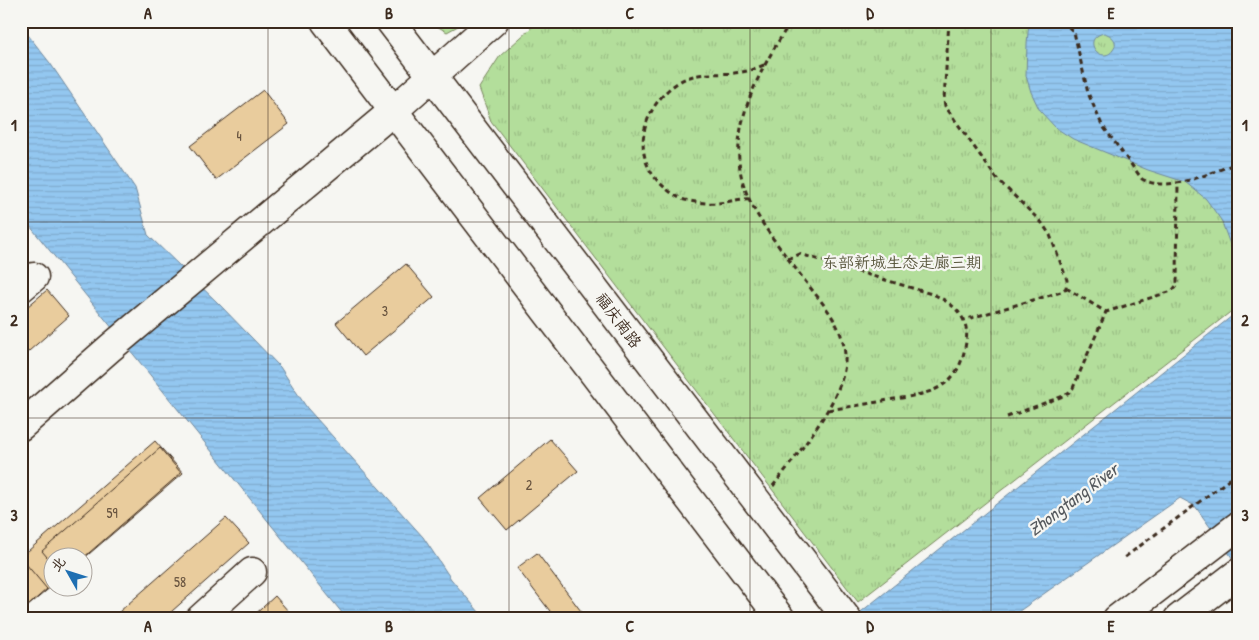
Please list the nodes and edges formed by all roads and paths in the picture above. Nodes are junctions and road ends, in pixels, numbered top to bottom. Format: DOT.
graph roads {
  1 [pos="325,21"];
  2 [pos="390,21"];
  3 [pos="494,21"];
  4 [pos="791,21"];
  5 [pos="949,21"];
  6 [pos="1062,21"];
  7 [pos="764,65"];
  8 [pos="432,75"];
  9 [pos="392,112"];
  10 [pos="1238,163"];
  11 [pos="1178,184"];
  12 [pos="750,199"];
  13 [pos="788,258"];
  14 [pos="1066,288"];
  15 [pos="1106,312"];
  16 [pos="964,320"];
  17 [pos="827,410"];
  18 [pos="1007,417"];
  19 [pos="21,426"];
  20 [pos="1238,491"];
  21 [pos="759,504"];
  22 [pos="1238,526"];
  23 [pos="1125,557"];
  24 [pos="252,572"];
  25 [pos="1238,573"];
  26 [pos="845,616"];
  27 [pos="200,619"];
  28 [pos="781,619"];
  29 [pos="1117,619"];
  30 [pos="1178,619"];
  1 -- 9 [label="main road"];
  2 -- 8 [label="main road, 福庆南路"];
  3 -- 8 [label="main road"];
  4 -- 7 [label="path"];
  5 -- 14 [label="path"];
  6 -- 11 [label="path"];
  7 -- 12 [label="path"];
  7 -- 12 [label="path"];
  8 -- 9 [label="main road"];
  8 -- 21 [label="main road, 福庆南路"];
  9 -- 19 [label="main road"];
  9 -- 28 [label="main road"];
  10 -- 11 [label="path"];
  11 -- 15 [label="path"];
  12 -- 13 [label="path"];
  13 -- 16 [label="path"];
  13 -- 17 [label="path"];
  14 -- 15 [label="path"];
  14 -- 16 [label="path"];
  15 -- 18 [label="path"];
  16 -- 17 [label="path"];
  17 -- 21 [label="path"];
  20 -- 23 [label="path"];
  21 -- 26 [label="main road, 福庆南路"];
  22 -- 29 [label="main road"];
  24 -- 27 [label="main road"];
  25 -- 30 [label="main road"];
}
